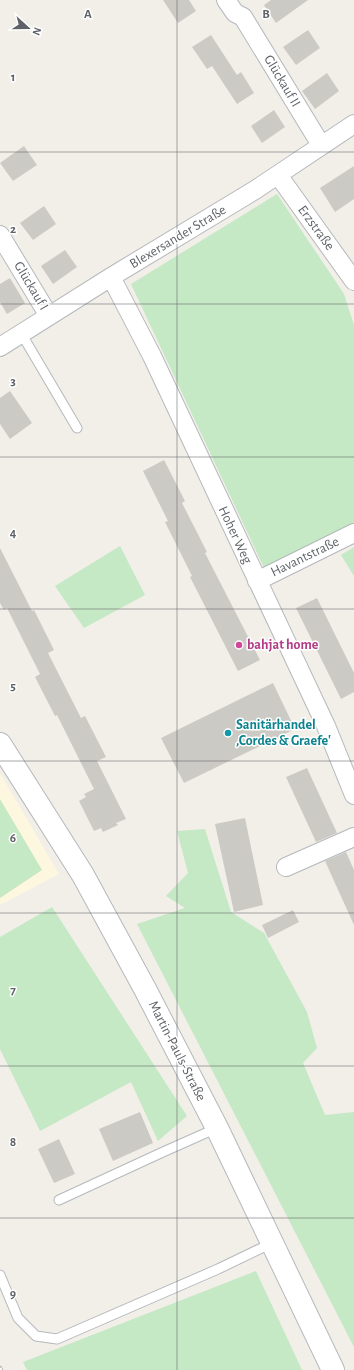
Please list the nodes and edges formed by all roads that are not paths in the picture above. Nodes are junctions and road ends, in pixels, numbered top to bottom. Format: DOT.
graph roads {
  1 [pos="226,0"];
  2 [pos="242,8"];
  3 [pos="354,124"];
  4 [pos="321,145"];
  5 [pos="278,175"];
  6 [pos="0,235"];
  7 [pos="111,277"];
  8 [pos="354,281"];
  9 [pos="49,316"];
  10 [pos="21,333"];
  11 [pos="0,347"];
  12 [pos="77,428"];
  13 [pos="354,533"];
  14 [pos="257,581"];
  15 [pos="0,744"];
  16 [pos="354,795"];
  17 [pos="354,837"];
  18 [pos="286,866"];
  19 [pos="217,1128"];
  20 [pos="59,1200"];
  21 [pos="272,1244"];
  22 [pos="0,1275"];
  23 [pos="333,1370"];
  1 -- 2 [label="street, Glückauf II"];
  2 -- 4 [label="street, Glückauf II"];
  3 -- 4 [label="street, Blexersander Straße"];
  4 -- 5 [label="street, Blexersander Straße"];
  5 -- 7 [label="street, Blexersander Straße"];
  5 -- 8 [label="street, Erzstraße"];
  6 -- 9 [label="street, Glückauf I"];
  7 -- 9 [label="street, Blexersander Straße"];
  7 -- 14 [label="street, Hoher Weg"];
  9 -- 10 [label="street, Blexersander Straße"];
  10 -- 11 [label="street, Blexersander Straße"];
  10 -- 12 [label="lane"];
  13 -- 14 [label="street, Havantstraße"];
  14 -- 16 [label="street, Hoher Weg"];
  15 -- 19 [label="street, Martin-Pauls-Straße"];
  17 -- 18 [label="street"];
  19 -- 20 [label="lane"];
  19 -- 21 [label="street, Martin-Pauls-Straße"];
  21 -- 22 [label="lane"];
  21 -- 23 [label="street, Martin-Pauls-Straße"];
}
